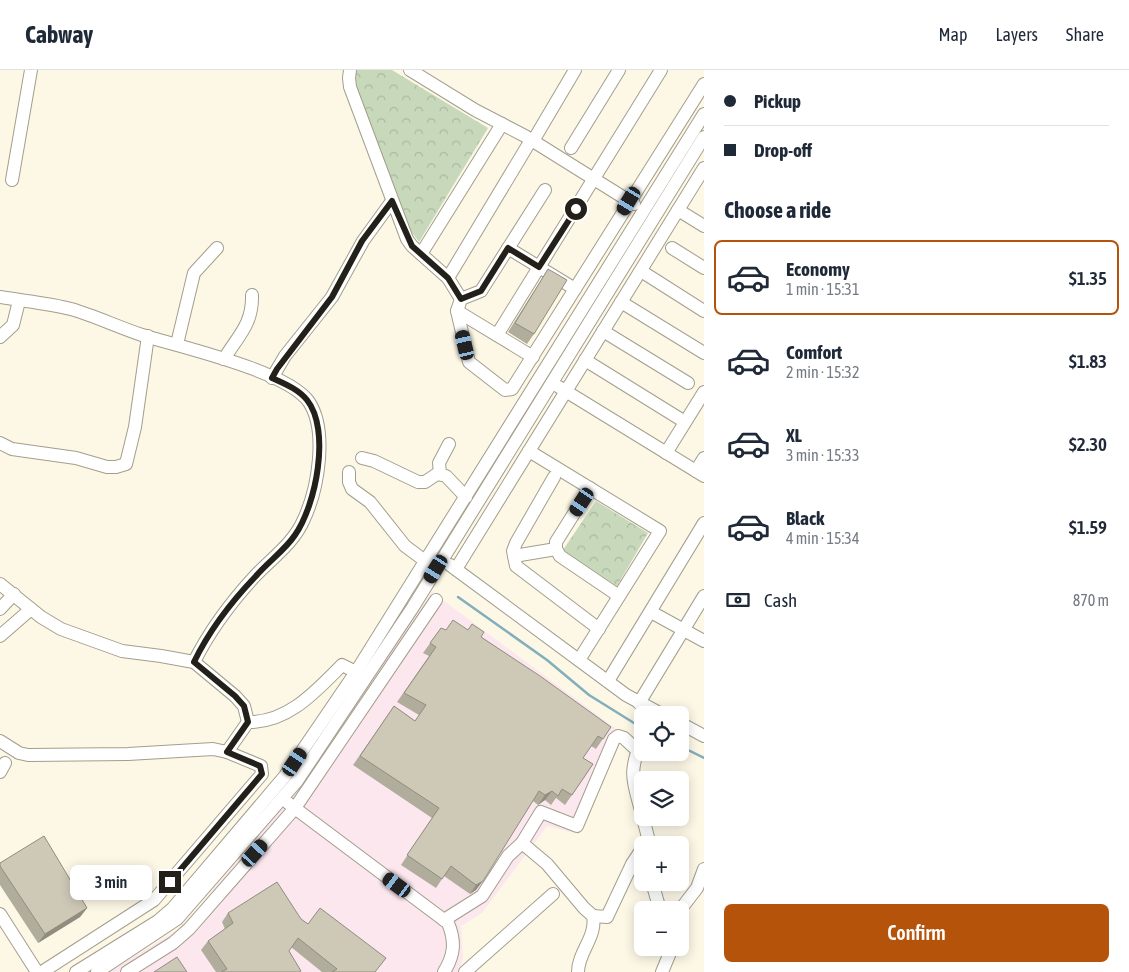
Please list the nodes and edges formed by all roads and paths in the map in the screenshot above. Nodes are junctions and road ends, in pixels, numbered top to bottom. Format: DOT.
graph roads {
  1 [pos="31,70"];
  2 [pos="350,70"];
  3 [pos="410,70"];
  4 [pos="575,70"];
  5 [pos="619,70"];
  6 [pos="660,70"];
  7 [pos="704,84"];
  8 [pos="704,114"];
  9 [pos="502,124"];
  10 [pos="704,137"];
  11 [pos="532,140"];
  12 [pos="571,148"];
  13 [pos="702,174"];
  14 [pos="12,180"];
  15 [pos="595,180"];
  16 [pos="545,190"];
  17 [pos="392,201"];
  18 [pos="629,201"];
  19 [pos="678,210"];
  20 [pos="649,213"];
  21 [pos="704,226"];
  22 [pos="217,248"];
  23 [pos="508,248"];
  24 [pos="672,248"];
  25 [pos="421,254"];
  26 [pos="539,267"];
  27 [pos="704,268"];
  28 [pos="640,272"];
  29 [pos="448,278"];
  30 [pos="575,289"];
  31 [pos="252,295"];
  32 [pos="0,297"];
  33 [pos="461,299"];
  34 [pos="19,301"];
  35 [pos="621,302"];
  36 [pos="704,311"];
  37 [pos="457,312"];
  38 [pos="603,331"];
  39 [pos="497,335"];
  40 [pos="148,336"];
  41 [pos="0,337"];
  42 [pos="177,344"];
  43 [pos="704,353"];
  44 [pos="533,357"];
  45 [pos="224,359"];
  46 [pos="585,360"];
  47 [pos="272,378"];
  48 [pos="553,382"];
  49 [pos="688,383"];
  50 [pos="566,391"];
  51 [pos="704,392"];
  52 [pos="685,422"];
  53 [pos="0,443"];
  54 [pos="449,444"];
  55 [pos="529,451"];
  56 [pos="666,453"];
  57 [pos="362,458"];
  58 [pos="704,458"];
  59 [pos="349,472"];
  60 [pos="440,473"];
  61 [pos="700,474"];
  62 [pos="554,477"];
  63 [pos="590,488"];
  64 [pos="466,496"];
  65 [pos="704,523"];
  66 [pos="556,549"];
  67 [pos="514,556"];
  68 [pos="434,561"];
  69 [pos="456,569"];
  70 [pos="0,584"];
  71 [pos="14,594"];
  72 [pos="619,596"];
  73 [pos="704,596"];
  74 [pos="436,600"];
  75 [pos="0,609"];
  76 [pos="31,609"];
  77 [pos="651,612"];
  78 [pos="599,629"];
  79 [pos="684,629"];
  80 [pos="0,636"];
  81 [pos="704,641"];
  82 [pos="579,660"];
  83 [pos="194,662"];
  84 [pos="356,672"];
  85 [pos="608,681"];
  86 [pos="639,703"];
  87 [pos="644,706"];
  88 [pos="248,722"];
  89 [pos="689,728"];
  90 [pos="704,736"];
  91 [pos="0,741"];
  92 [pos="634,743"];
  93 [pos="227,752"];
  94 [pos="635,761"];
  95 [pos="634,779"];
  96 [pos="277,794"];
  97 [pos="295,808"];
  98 [pos="522,843"];
  99 [pos="634,861"];
  100 [pos="704,869"];
  101 [pos="700,890"];
  102 [pos="553,894"];
  103 [pos="689,901"];
  104 [pos="0,914"];
  105 [pos="593,916"];
  106 [pos="444,920"];
  107 [pos="669,956"];
  108 [pos="447,967"];
  109 [pos="37,972"];
  110 [pos="42,972"];
  111 [pos="76,972"];
  112 [pos="97,972"];
  113 [pos="127,972"];
  114 [pos="464,972"];
  115 [pos="578,972"];
  116 [pos="662,972"];
  1 -- 14 [label="street"];
  2 -- 17 [label="street"];
  3 -- 9 [label="street"];
  4 -- 11 [label="street"];
  5 -- 12 [label="street"];
  6 -- 15 [label="street"];
  7 -- 18 [label="street"];
  8 -- 20 [label="street"];
  9 -- 11 [label="street"];
  9 -- 25 [label="street"];
  10 -- 20 [label="street"];
  11 -- 15 [label="street"];
  11 -- 29 [label="street"];
  13 -- 19 [label="street"];
  15 -- 18 [label="street"];
  15 -- 26 [label="street"];
  16 -- 23 [label="street"];
  17 -- 25 [label="street"];
  17 -- 47 [label="street"];
  18 -- 20 [label="street"];
  18 -- 30 [label="street"];
  19 -- 21 [label="street"];
  19 -- 28 [label="street"];
  20 -- 48 [label="street"];
  20 -- 64 [label="street"];
  22 -- 42 [label="street"];
  23 -- 26 [label="street"];
  23 -- 33 [label="street"];
  24 -- 27 [label="street"];
  25 -- 29 [label="street"];
  26 -- 30 [label="street"];
  26 -- 39 [label="street"];
  28 -- 35 [label="street"];
  28 -- 36 [label="street"];
  29 -- 33 [label="street"];
  30 -- 44 [label="street"];
  31 -- 45 [label="street"];
  32 -- 34 [label="street"];
  33 -- 37 [label="street"];
  34 -- 40 [label="street"];
  34 -- 41 [label="street"];
  35 -- 38 [label="street"];
  35 -- 43 [label="street"];
  37 -- 39 [label="street"];
  37 -- 44 [label="street"];
  38 -- 46 [label="street"];
  38 -- 49 [label="street"];
  39 -- 44 [label="street"];
  40 -- 42 [label="street"];
  40 -- 53 [label="street"];
  42 -- 45 [label="street"];
  45 -- 47 [label="street"];
  46 -- 50 [label="street"];
  46 -- 52 [label="street"];
  47 -- 83 [label="street"];
  48 -- 50 [label="street"];
  48 -- 68 [label="street"];
  50 -- 55 [label="street"];
  50 -- 56 [label="street"];
  51 -- 52 [label="street"];
  52 -- 56 [label="street"];
  54 -- 60 [label="street"];
  55 -- 63 [label="street"];
  55 -- 69 [label="street"];
  56 -- 61 [label="street"];
  57 -- 60 [label="street"];
  58 -- 61 [label="street"];
  59 -- 68 [label="street"];
  60 -- 64 [label="street"];
  62 -- 67 [label="street"];
  63 -- 66 [label="street"];
  63 -- 72 [label="street"];
  64 -- 68 [label="street"];
  65 -- 77 [label="street"];
  66 -- 67 [label="street"];
  66 -- 72 [label="street"];
  67 -- 78 [label="street"];
  68 -- 69 [label="street"];
  68 -- 84 [label="street"];
  68 -- 96 [label="street"];
  69 -- 82 [label="street"];
  70 -- 71 [label="street"];
  71 -- 75 [label="street"];
  71 -- 76 [label="street"];
  72 -- 78 [label="street"];
  73 -- 79 [label="street"];
  74 -- 97 [label="street"];
  76 -- 80 [label="street"];
  76 -- 83 [label="street"];
  77 -- 79 [label="street"];
  77 -- 85 [label="street"];
  78 -- 82 [label="street"];
  79 -- 81 [label="street"];
  79 -- 86 [label="street"];
  82 -- 85 [label="street"];
  83 -- 88 [label="street"];
  84 -- 88 [label="street"];
  84 -- 96 [label="street"];
  85 -- 86 [label="street"];
  86 -- 87 [label="street"];
  88 -- 93 [label="street"];
  89 -- 90 [label="street"];
  91 -- 93 [label="street"];
  92 -- 98 [label="street"];
  93 -- 110 [label="street"];
  94 -- 95 [label="street"];
  96 -- 97 [label="street"];
  96 -- 111 [label="street"];
  96 -- 112 [label="street"];
  97 -- 106 [label="street"];
  97 -- 113 [label="street"];
  98 -- 105 [label="street"];
  98 -- 106 [label="street"];
  99 -- 105 [label="street"];
  100 -- 101 [label="street"];
  101 -- 103 [label="street"];
  102 -- 114 [label="street"];
  104 -- 109 [label="street"];
  105 -- 115 [label="street"];
  106 -- 108 [label="street"];
  107 -- 116 [label="street"];
  108 -- 114 [label="street"];
}
